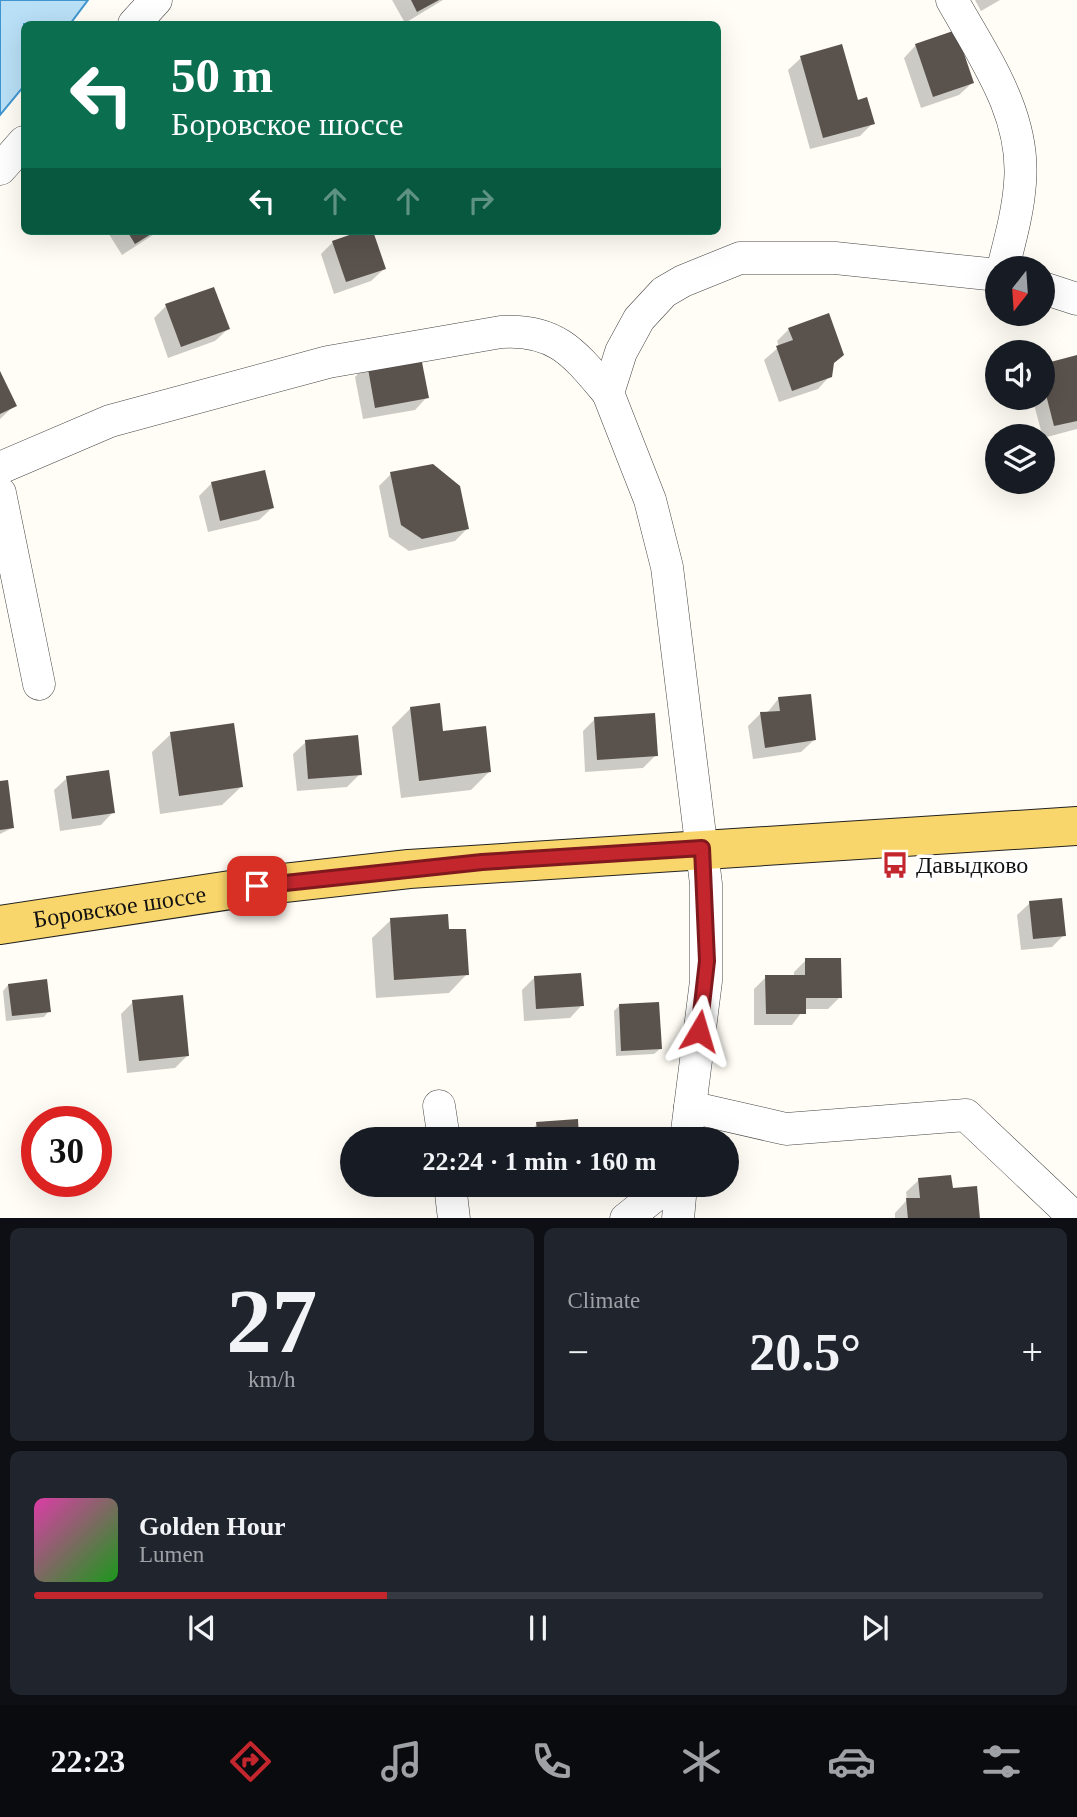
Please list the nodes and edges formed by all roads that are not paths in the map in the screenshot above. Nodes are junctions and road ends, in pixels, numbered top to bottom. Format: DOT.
graph roads {
  1 [pos="156,0"];
  2 [pos="952,0"];
  3 [pos="137,21"];
  4 [pos="21,145"];
  5 [pos="0,169"];
  6 [pos="1005,256"];
  7 [pos="985,274"];
  8 [pos="1055,292"];
  9 [pos="1077,299"];
  10 [pos="608,393"];
  11 [pos="0,468"];
  12 [pos="0,493"];
  13 [pos="39,684"];
  14 [pos="1077,825"];
  15 [pos="702,848"];
  16 [pos="0,925"];
  17 [pos="439,1106"];
  18 [pos="690,1107"];
  19 [pos="442,1127"];
  20 [pos="688,1127"];
  21 [pos="451,1197"];
  22 [pos="653,1197"];
  23 [pos="680,1197"];
  24 [pos="454,1218"];
  25 [pos="627,1218"];
  26 [pos="678,1218"];
  27 [pos="1075,1218"];
  1 -- 3 [label="street"];
  2 -- 6 [label="street"];
  4 -- 5 [label="street"];
  7 -- 10 [label="street"];
  8 -- 9 [label="street"];
  10 -- 11 [label="street"];
  10 -- 15 [label="street"];
  12 -- 13 [label="street"];
  14 -- 15 [label="main road, Боровское шоссе"];
  15 -- 16 [label="main road, Боровское шоссе"];
  15 -- 18 [label="street"];
  17 -- 19 [label="street"];
  18 -- 20 [label="street"];
  18 -- 27 [label="street"];
  21 -- 24 [label="street"];
  22 -- 25 [label="street"];
  23 -- 26 [label="street"];
}
